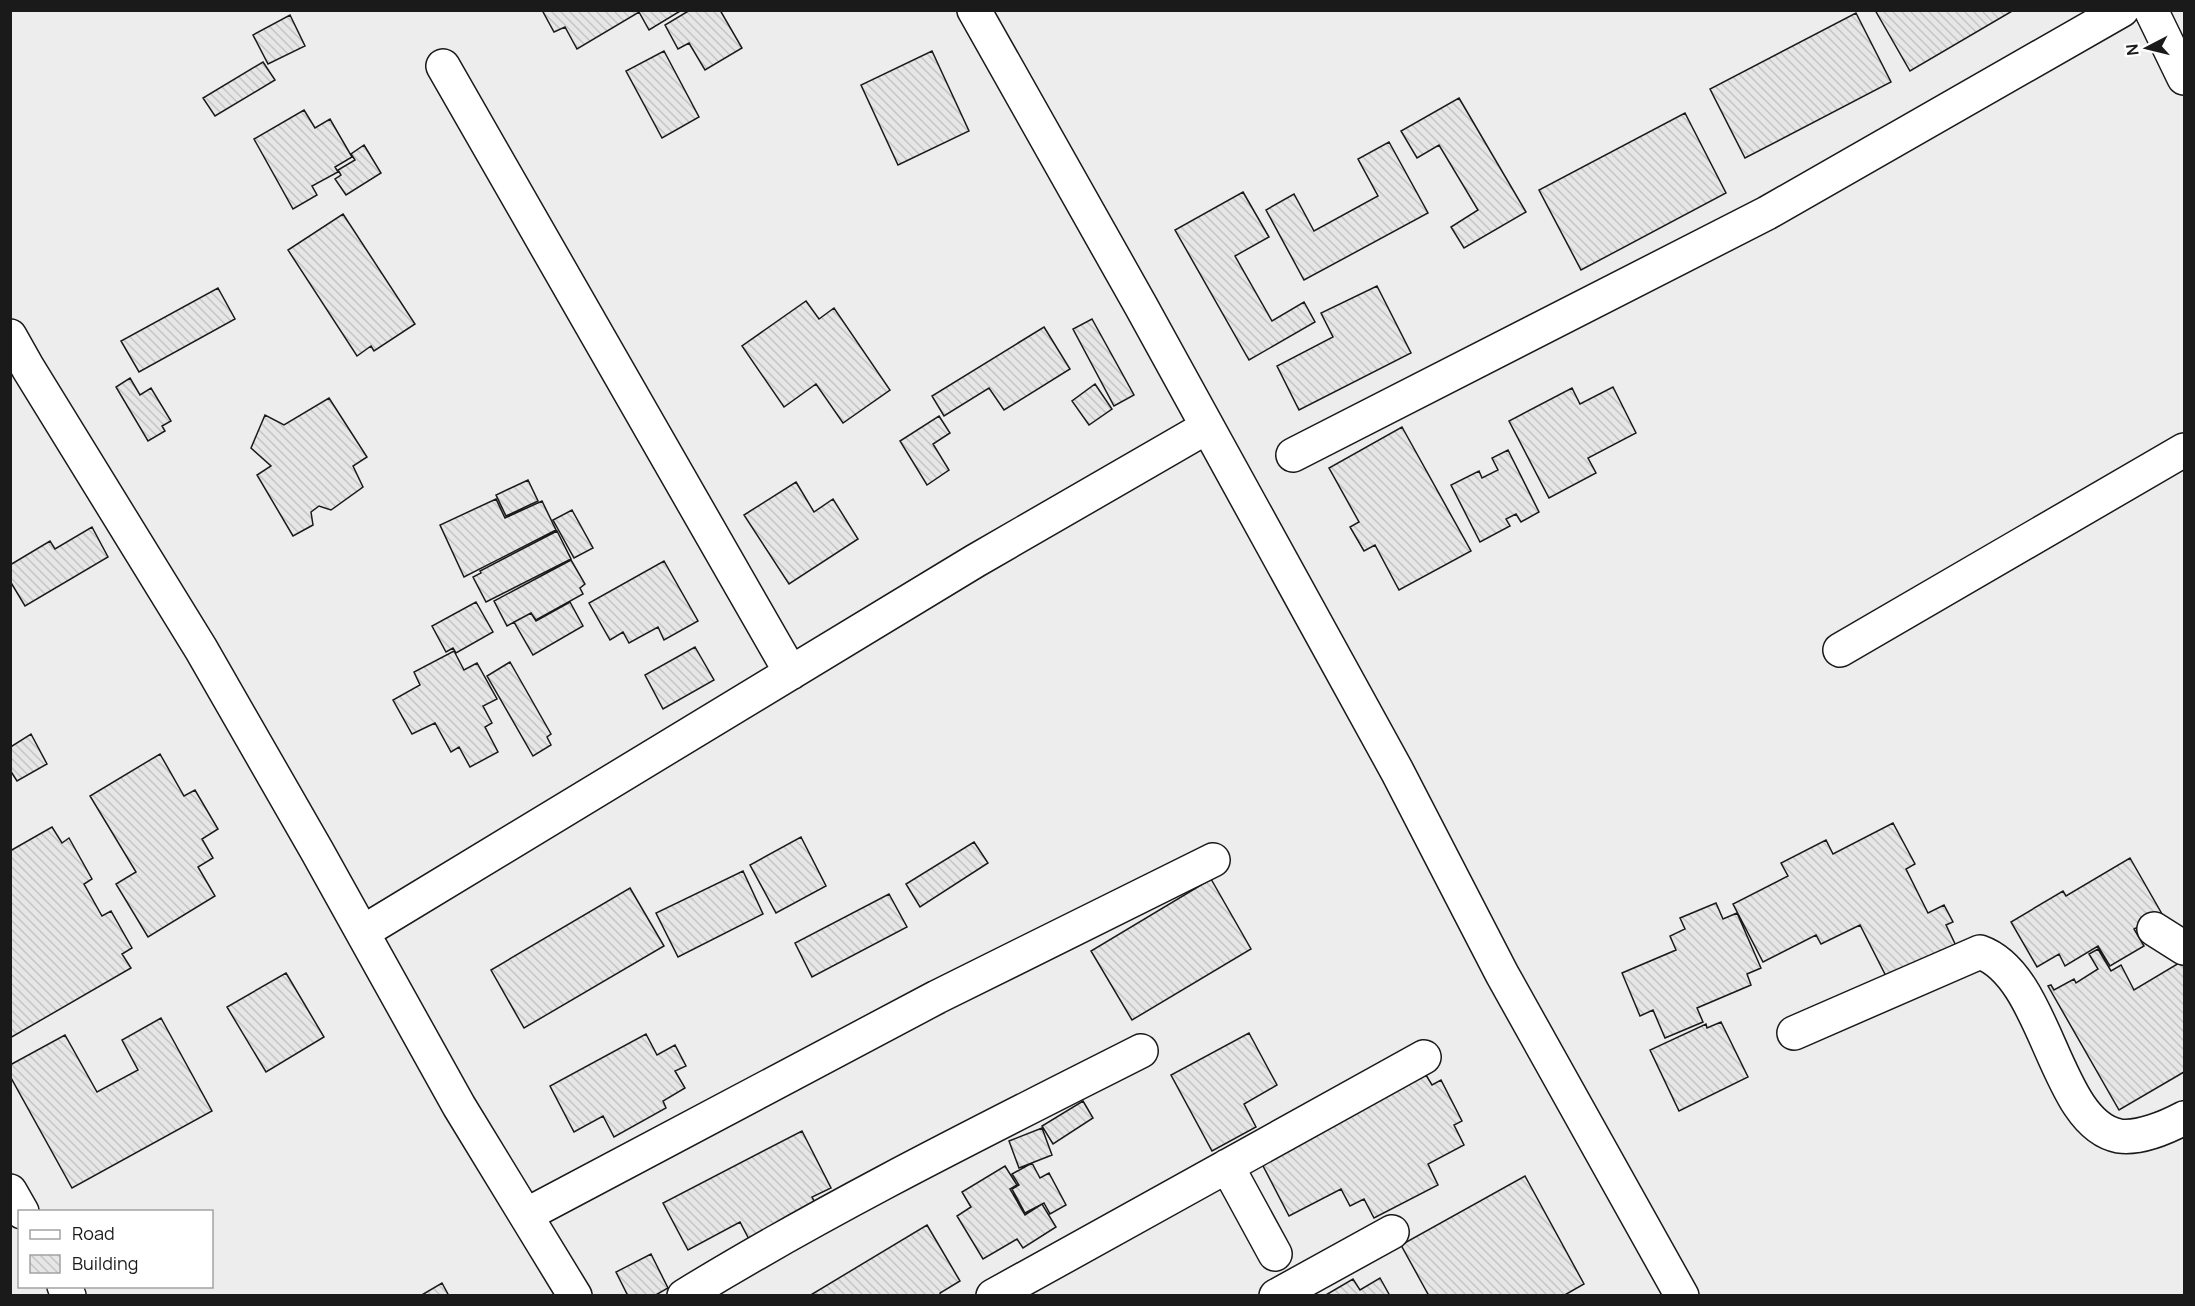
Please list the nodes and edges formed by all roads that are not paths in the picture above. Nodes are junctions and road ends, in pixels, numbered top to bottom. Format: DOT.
graph roads {
  1 [pos="974,10"];
  2 [pos="2122,10"];
  3 [pos="2151,10"];
  4 [pos="443,66"];
  5 [pos="2184,78"];
  6 [pos="10,336"];
  7 [pos="1207,428"];
  8 [pos="2184,450"];
  9 [pos="1293,455"];
  10 [pos="1840,650"];
  11 [pos="791,673"];
  12 [pos="1213,860"];
  13 [pos="2154,929"];
  14 [pos="363,932"];
  15 [pos="2184,948"];
  16 [pos="1794,1033"];
  17 [pos="1141,1051"];
  18 [pos="1424,1058"];
  19 [pos="2184,1118"];
  20 [pos="1227,1166"];
  21 [pos="10,1191"];
  22 [pos="21,1210"];
  23 [pos="526,1215"];
  24 [pos="1392,1232"];
  25 [pos="1275,1254"];
  26 [pos="575,1296"];
  27 [pos="684,1296"];
  28 [pos="993,1296"];
  29 [pos="1276,1296"];
  30 [pos="1682,1296"];
  1 -- 7 [label="street"];
  2 -- 9 [label="street"];
  3 -- 5 [label="street"];
  4 -- 11 [label="street"];
  6 -- 14 [label="street"];
  7 -- 11 [label="street"];
  7 -- 30 [label="street"];
  8 -- 10 [label="street"];
  11 -- 14 [label="street"];
  12 -- 23 [label="street"];
  13 -- 15 [label="street"];
  14 -- 23 [label="street"];
  16 -- 19 [label="street"];
  17 -- 27 [label="street"];
  18 -- 20 [label="street"];
  20 -- 25 [label="street"];
  20 -- 28 [label="street"];
  21 -- 22 [label="street"];
  23 -- 26 [label="street"];
  24 -- 29 [label="street"];
}
